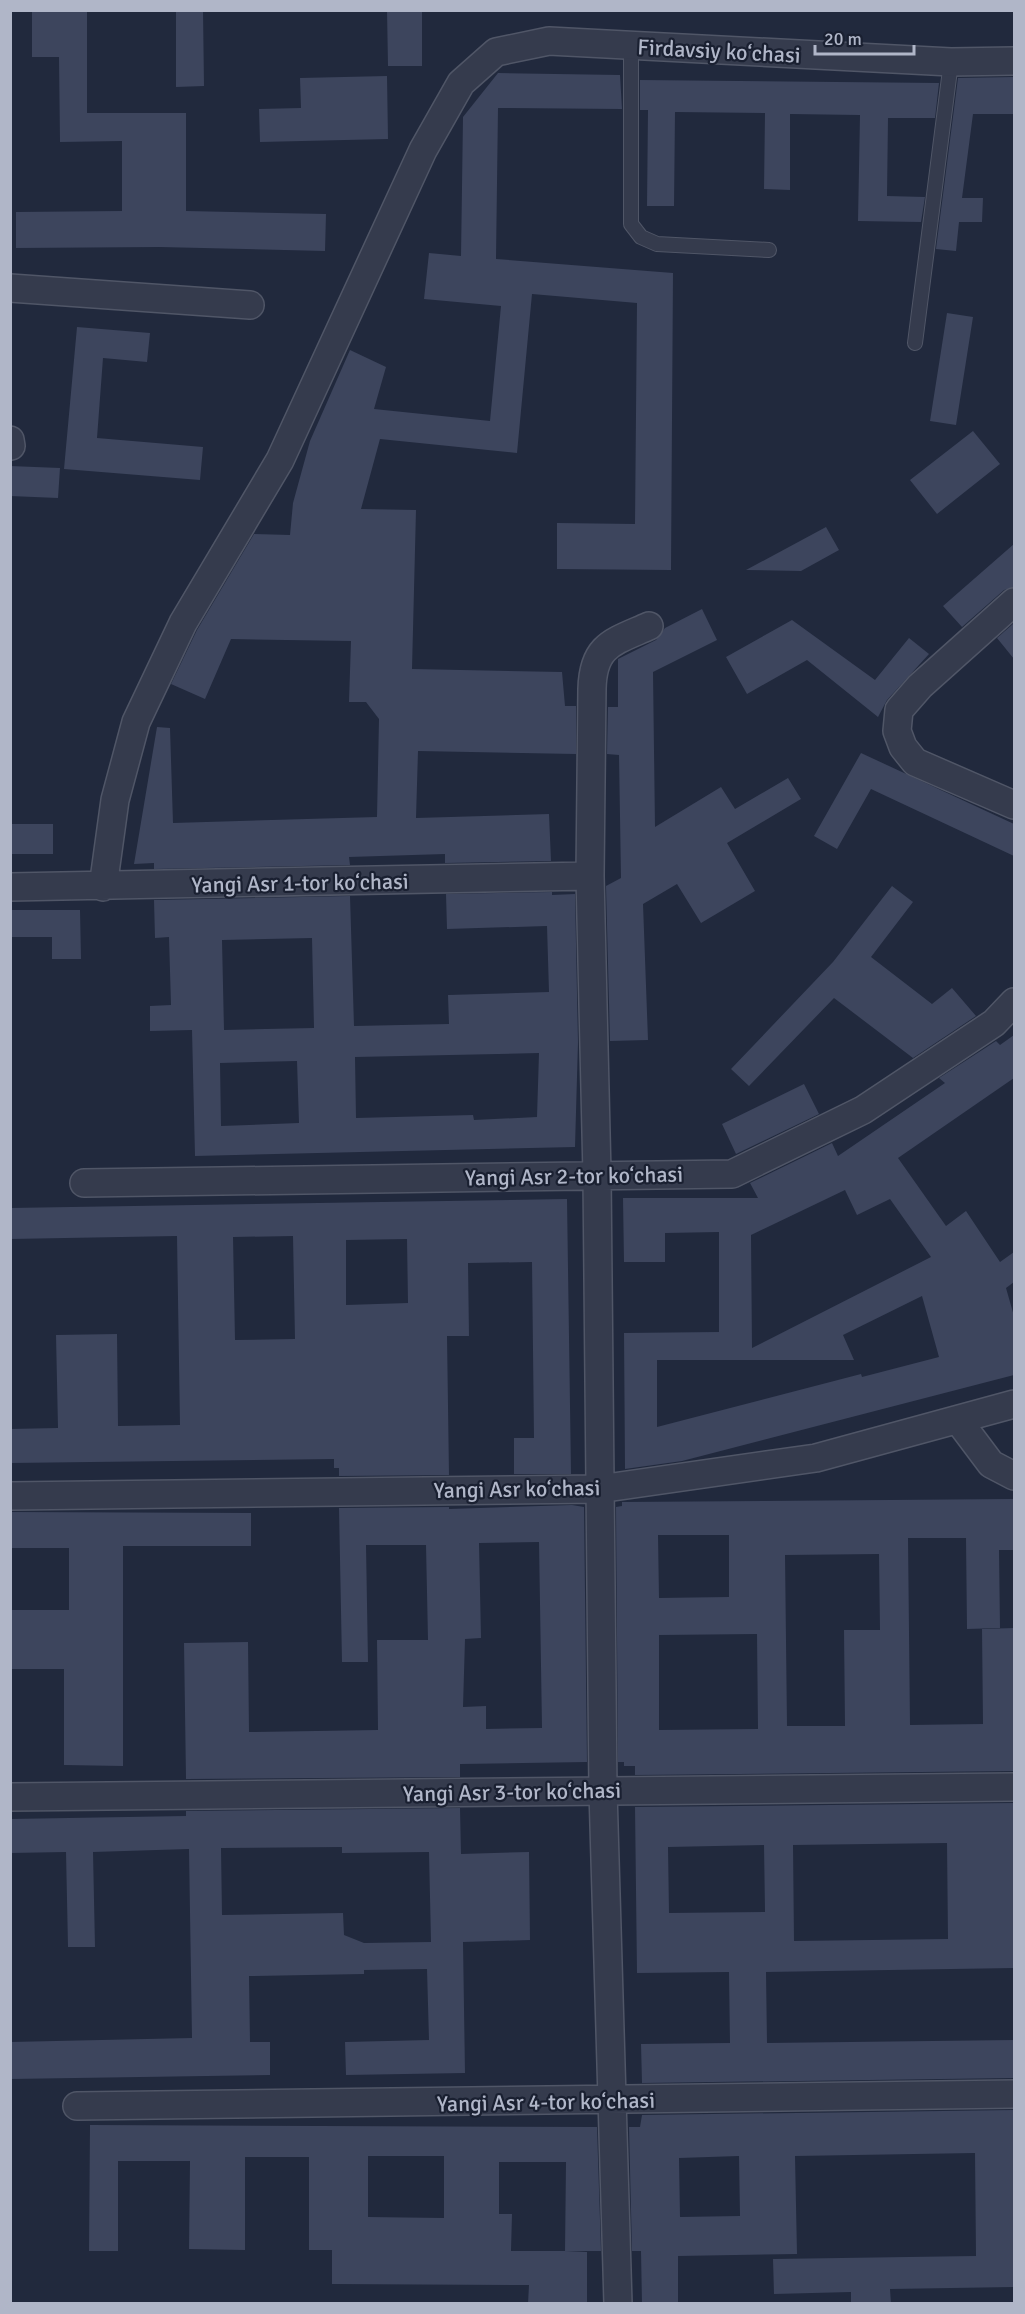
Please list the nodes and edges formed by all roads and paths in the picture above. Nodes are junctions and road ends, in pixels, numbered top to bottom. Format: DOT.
graph roads {
  1 [pos="631,46"];
  2 [pos="951,62"];
  3 [pos="1014,62"];
  4 [pos="770,250"];
  5 [pos="10,288"];
  6 [pos="250,306"];
  7 [pos="915,343"];
  8 [pos="10,440"];
  9 [pos="11,446"];
  10 [pos="1014,602"];
  11 [pos="649,626"];
  12 [pos="1014,805"];
  13 [pos="590,876"];
  14 [pos="10,887"];
  15 [pos="103,887"];
  16 [pos="1014,1002"];
  17 [pos="597,1175"];
  18 [pos="84,1183"];
  19 [pos="1014,1404"];
  20 [pos="958,1420"];
  21 [pos="1014,1476"];
  22 [pos="599,1489"];
  23 [pos="10,1496"];
  24 [pos="1014,1787"];
  25 [pos="603,1791"];
  26 [pos="10,1797"];
  27 [pos="1014,2094"];
  28 [pos="614,2101"];
  29 [pos="77,2106"];
  30 [pos="618,2304"];
  1 -- 2 [label="street, Firdavsiy koʻchasi"];
  1 -- 4 [label="lane"];
  1 -- 15 [label="street, Firdavsiy koʻchasi"];
  2 -- 3 [label="street, Firdavsiy koʻchasi"];
  2 -- 7 [label="lane"];
  5 -- 6 [label="street"];
  8 -- 9 [label="street"];
  10 -- 12 [label="street"];
  11 -- 13 [label="street"];
  13 -- 15 [label="street, Yangi Asr 1-tor koʻchasi"];
  13 -- 17 [label="street"];
  14 -- 15 [label="street, Yangi Asr 1-tor koʻchasi"];
  16 -- 17 [label="street, Yangi Asr 2-tor koʻchasi"];
  17 -- 18 [label="street, Yangi Asr 2-tor koʻchasi"];
  17 -- 22 [label="street"];
  19 -- 20 [label="street, Yangi Asr koʻchasi"];
  20 -- 21 [label="street"];
  20 -- 22 [label="street, Yangi Asr koʻchasi"];
  22 -- 23 [label="street, Yangi Asr koʻchasi"];
  22 -- 25 [label="street"];
  24 -- 25 [label="street, Yangi Asr 3-tor koʻchasi"];
  25 -- 26 [label="street, Yangi Asr 3-tor koʻchasi"];
  25 -- 28 [label="street"];
  27 -- 28 [label="street, Yangi Asr 4-tor koʻchasi"];
  28 -- 29 [label="street, Yangi Asr 4-tor koʻchasi"];
  28 -- 30 [label="street"];
}
